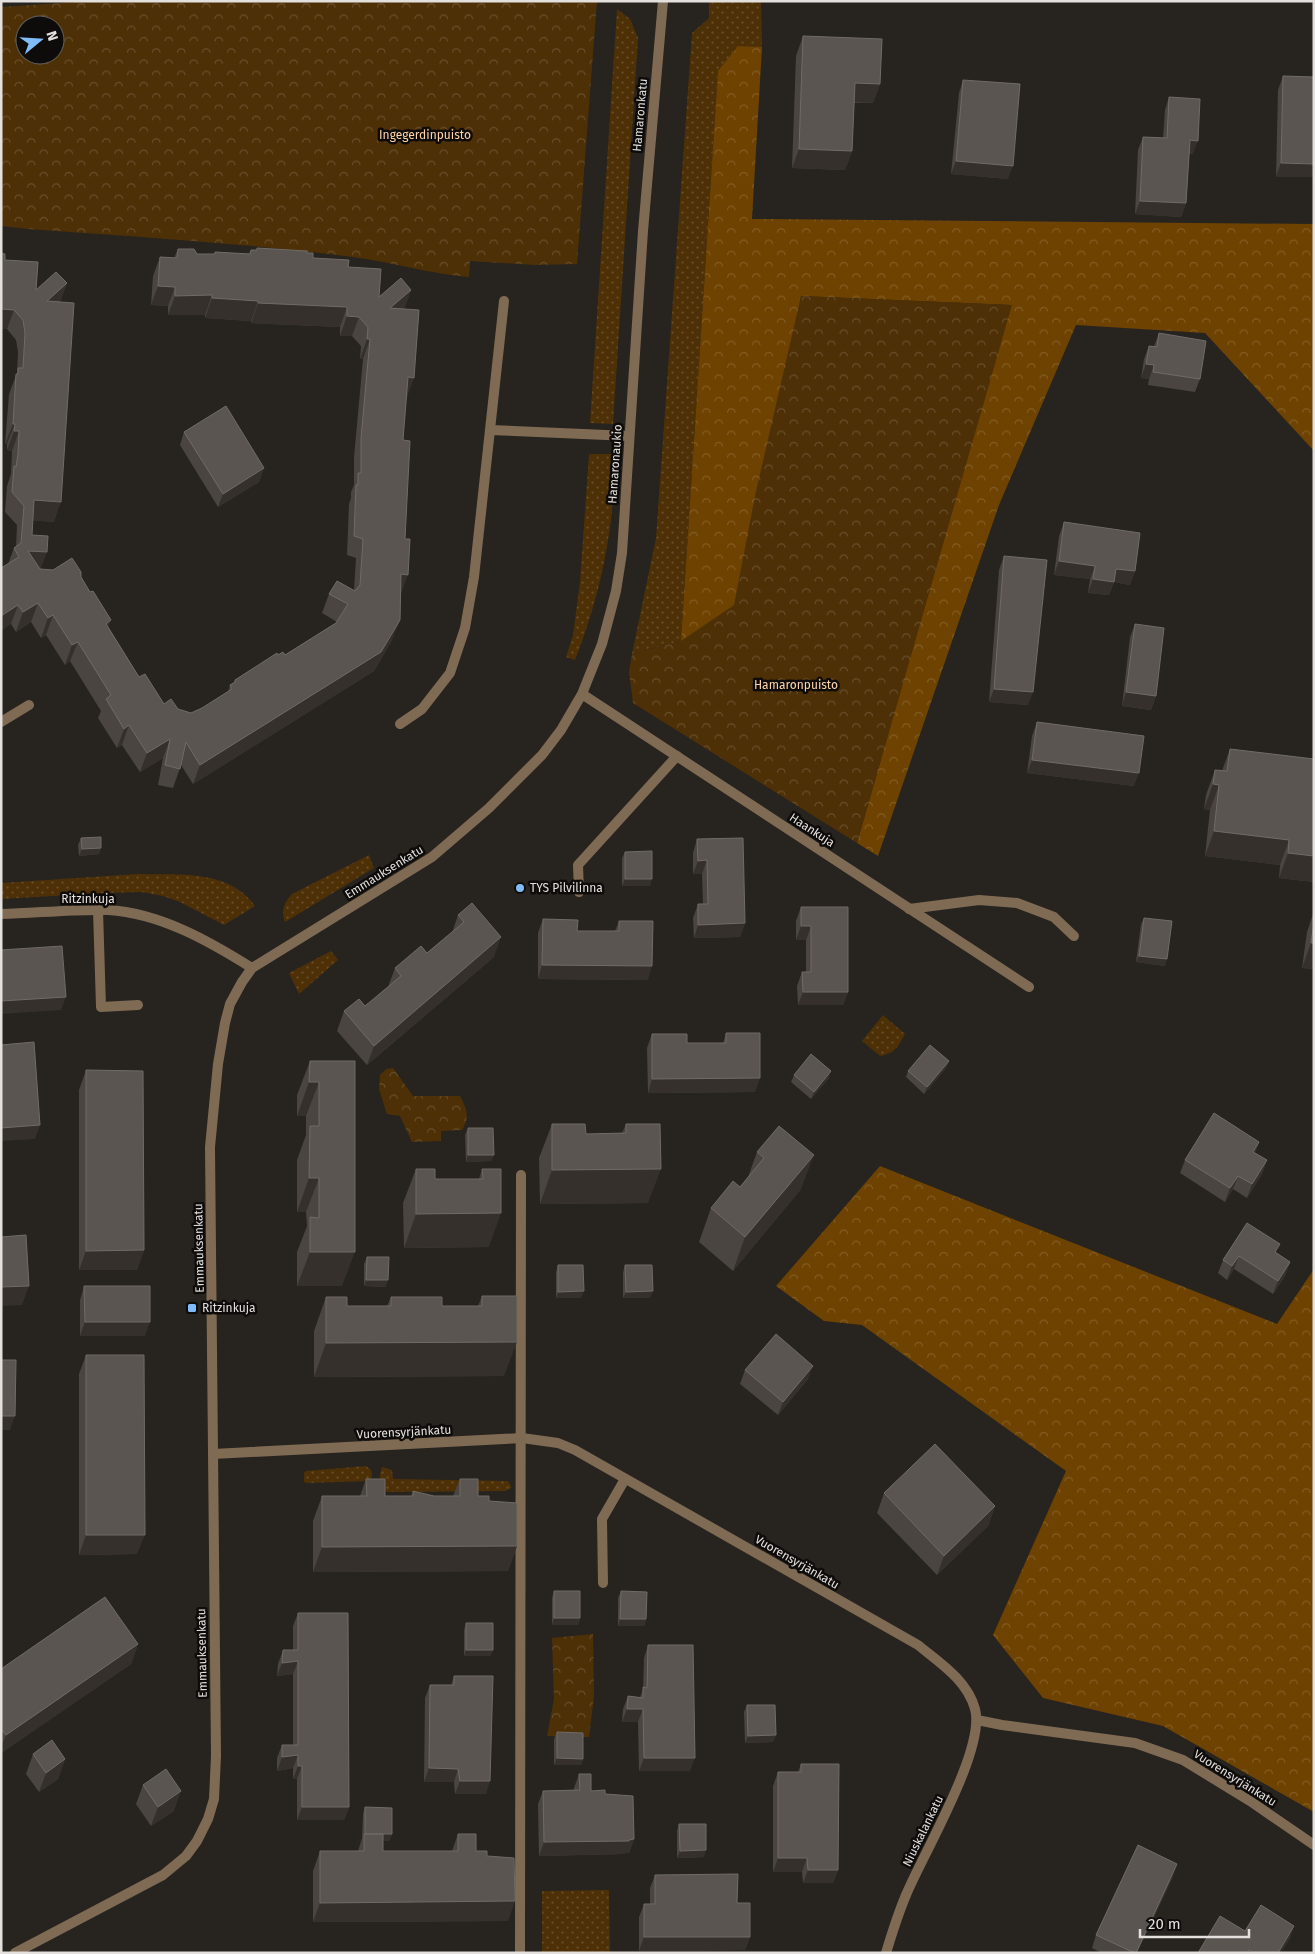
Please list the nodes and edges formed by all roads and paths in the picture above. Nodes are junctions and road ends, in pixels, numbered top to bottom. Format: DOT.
graph roads {
  1 [pos="663,1"];
  2 [pos="643,231"];
  3 [pos="504,301"];
  4 [pos="490,430"];
  5 [pos="629,436"];
  6 [pos="582,694"];
  7 [pos="29,705"];
  8 [pos="1,722"];
  9 [pos="400,724"];
  10 [pos="677,756"];
  11 [pos="579,892"];
  12 [pos="908,909"];
  13 [pos="98,910"];
  14 [pos="1,914"];
  15 [pos="1074,936"];
  16 [pos="252,968"];
  17 [pos="1029,987"];
  18 [pos="138,1005"];
  19 [pos="522,1175"];
  20 [pos="522,1438"];
  21 [pos="213,1454"];
  22 [pos="625,1479"];
  23 [pos="603,1583"];
  24 [pos="977,1720"];
  25 [pos="1314,1844"];
  26 [pos="15,1953"];
  27 [pos="520,1953"];
  28 [pos="886,1953"];
  1 -- 2 [label="street, Hamaronkatu"];
  2 -- 5 [label="street, Hamaronaukio"];
  3 -- 4 [label="street"];
  4 -- 5 [label="street"];
  4 -- 9 [label="street"];
  5 -- 6 [label="street, Hamaronaukio"];
  6 -- 10 [label="street, Haankuja"];
  6 -- 16 [label="street, Emmauksenkatu"];
  7 -- 8 [label="street"];
  10 -- 11 [label="street"];
  10 -- 12 [label="street, Haankuja"];
  12 -- 15 [label="street"];
  12 -- 17 [label="street, Haankuja"];
  13 -- 14 [label="street, Ritzinkuja"];
  13 -- 16 [label="street, Ritzinkuja"];
  13 -- 18 [label="street"];
  16 -- 21 [label="street, Emmauksenkatu"];
  19 -- 20 [label="street"];
  20 -- 21 [label="street, Vuorensyrjänkatu"];
  20 -- 22 [label="street, Vuorensyrjänkatu"];
  20 -- 27 [label="street"];
  21 -- 26 [label="street, Emmauksenkatu"];
  22 -- 23 [label="street"];
  22 -- 24 [label="street, Vuorensyrjänkatu"];
  24 -- 25 [label="street, Vuorensyrjänkatu"];
  24 -- 28 [label="street, Niuskalankatu"];
}
